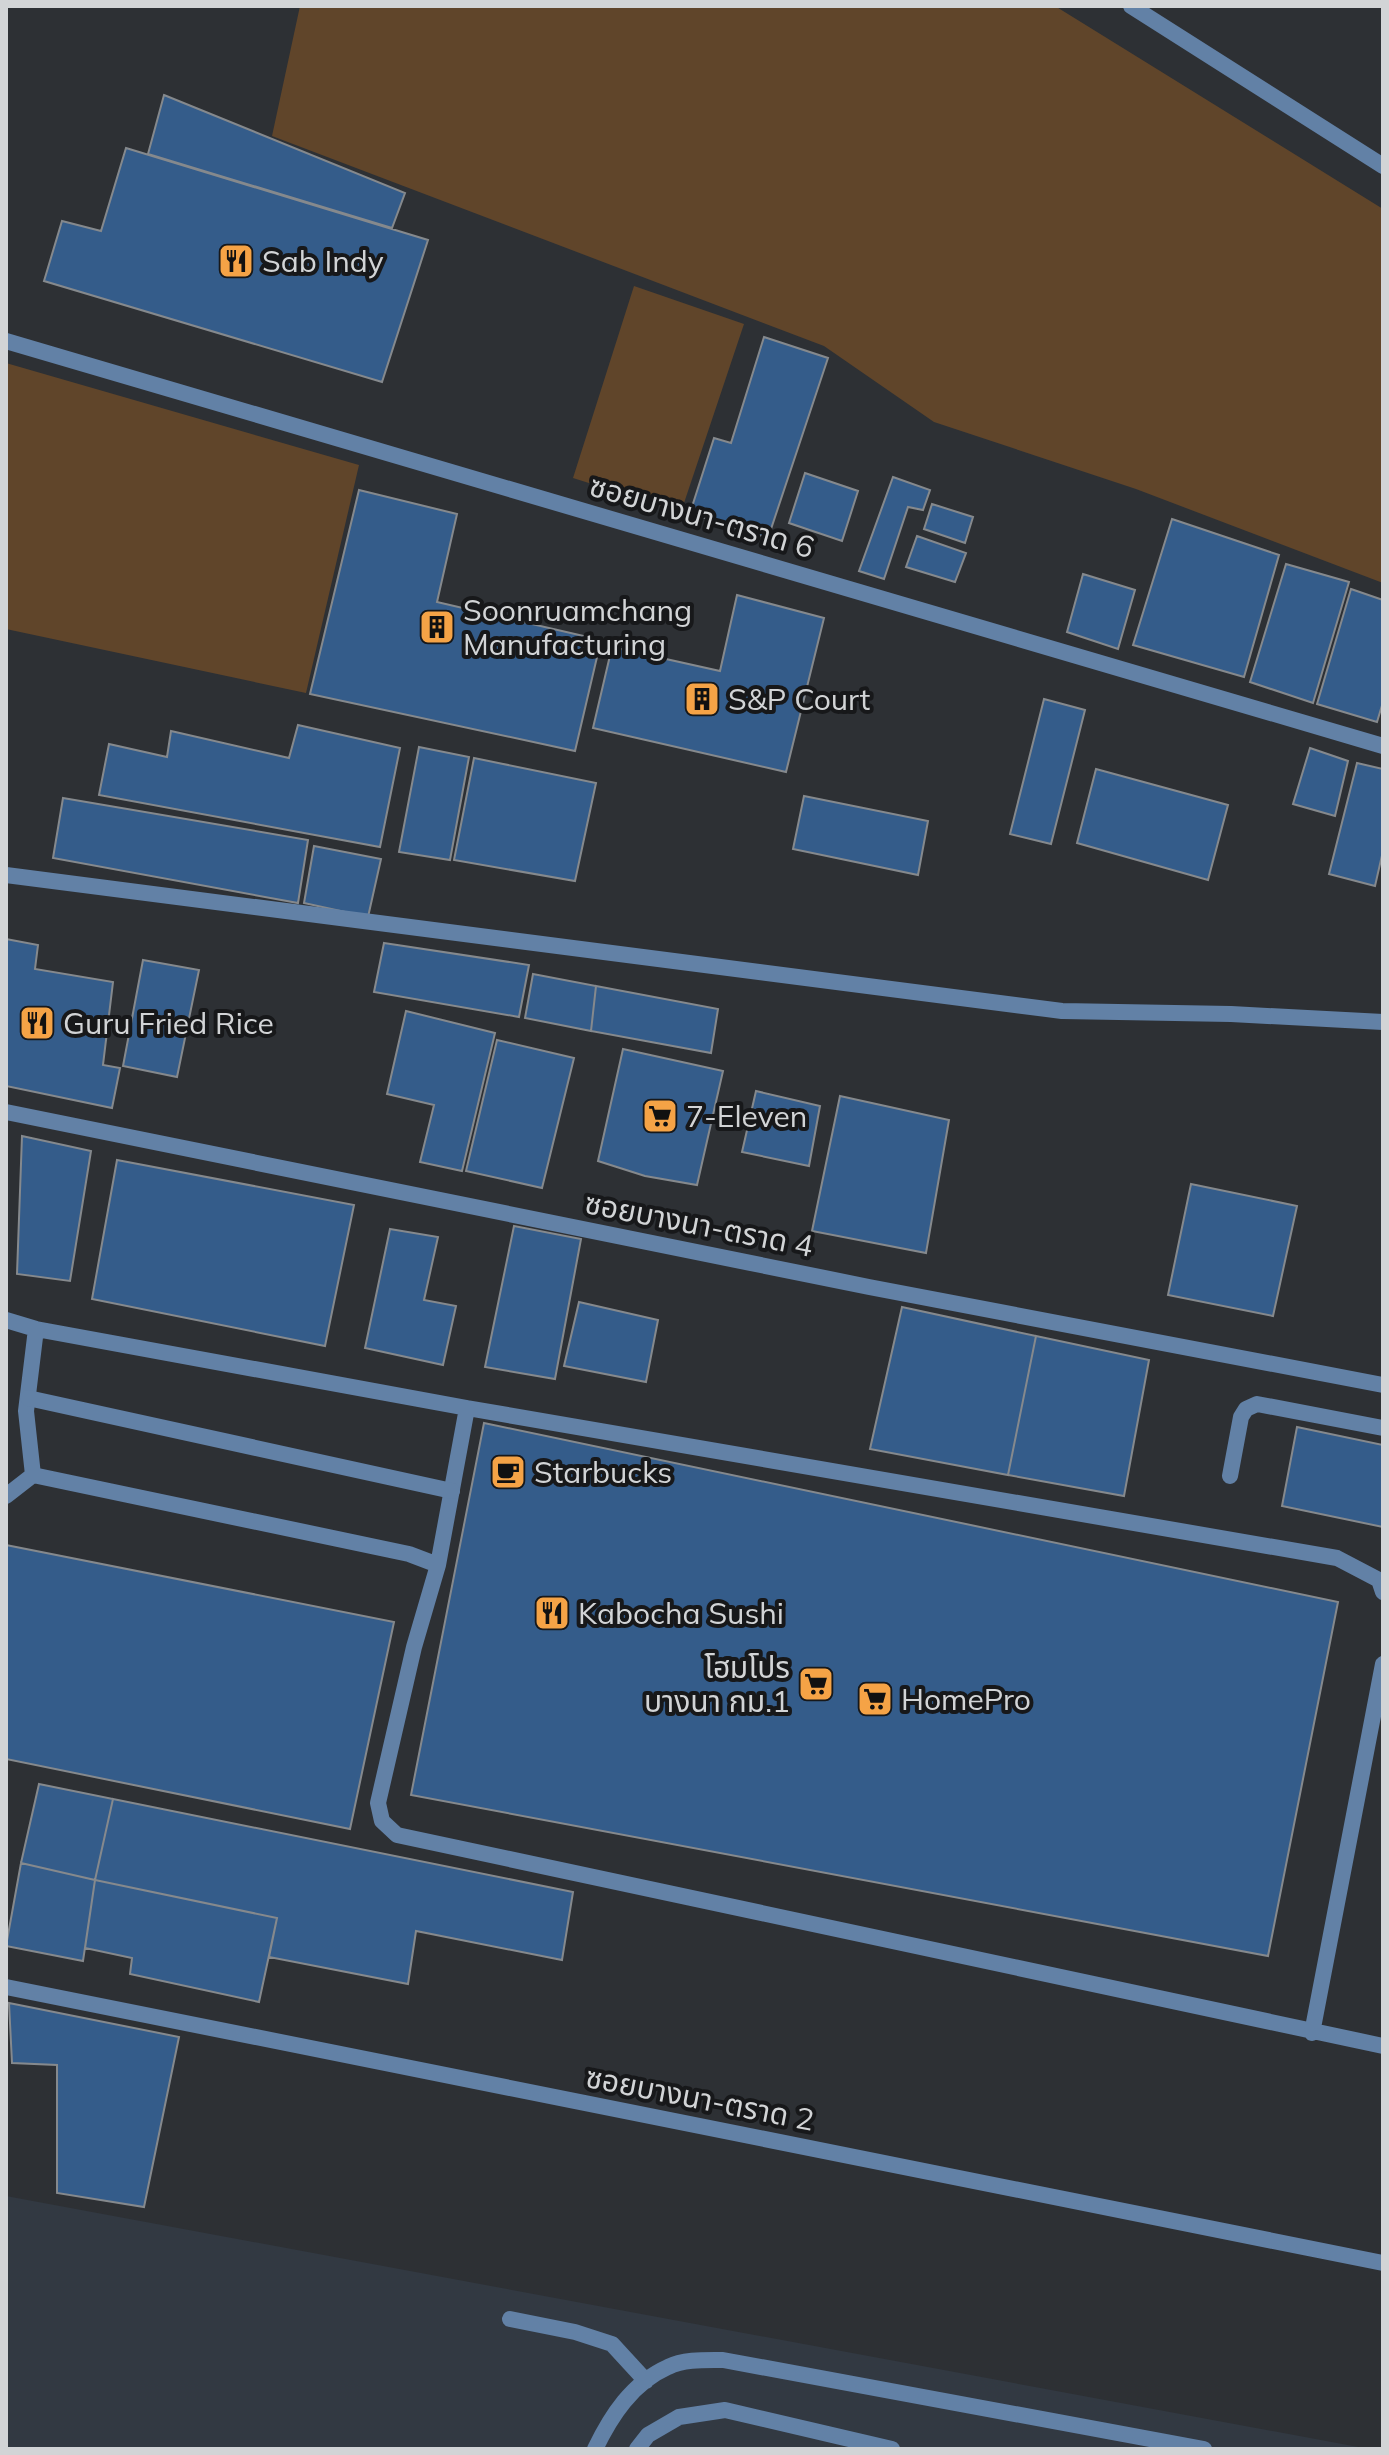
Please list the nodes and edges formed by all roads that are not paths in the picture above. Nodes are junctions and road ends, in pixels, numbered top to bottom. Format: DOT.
graph roads {
  1 [pos="1131,6"];
  2 [pos="1383,166"];
  3 [pos="6,341"];
  4 [pos="1383,746"];
  5 [pos="6,875"];
  6 [pos="1383,1022"];
  7 [pos="6,1112"];
  8 [pos="6,1320"];
  9 [pos="36,1329"];
  10 [pos="1383,1385"];
  11 [pos="28,1398"];
  12 [pos="467,1408"];
  13 [pos="1383,1428"];
  14 [pos="33,1475"];
  15 [pos="1230,1476"];
  16 [pos="452,1491"];
  17 [pos="6,1496"];
  18 [pos="438,1565"];
  19 [pos="1383,1592"];
  20 [pos="1383,1664"];
  21 [pos="6,1987"];
  22 [pos="1312,2033"];
  23 [pos="1383,2046"];
  24 [pos="1383,2263"];
  25 [pos="510,2319"];
  26 [pos="646,2381"];
  27 [pos="595,2449"];
  28 [pos="637,2449"];
  29 [pos="892,2449"];
  30 [pos="1204,2449"];
  1 -- 2 [label="street"];
  3 -- 4 [label="street, ซอยบางนา-ตราด 6"];
  5 -- 6 [label="street"];
  7 -- 10 [label="street, ซอยบางนา-ตราด 4"];
  8 -- 9 [label="street"];
  9 -- 11 [label="street"];
  9 -- 12 [label="street"];
  11 -- 14 [label="street"];
  11 -- 16 [label="street"];
  12 -- 16 [label="street"];
  12 -- 19 [label="street"];
  13 -- 15 [label="street"];
  14 -- 17 [label="street"];
  14 -- 18 [label="street"];
  16 -- 18 [label="street"];
  18 -- 22 [label="street"];
  20 -- 22 [label="street"];
  21 -- 24 [label="street, ซอยบางนา-ตราด 2"];
  22 -- 23 [label="street"];
  25 -- 26 [label="street"];
  26 -- 27 [label="street"];
  26 -- 30 [label="street"];
  28 -- 29 [label="street"];
}
